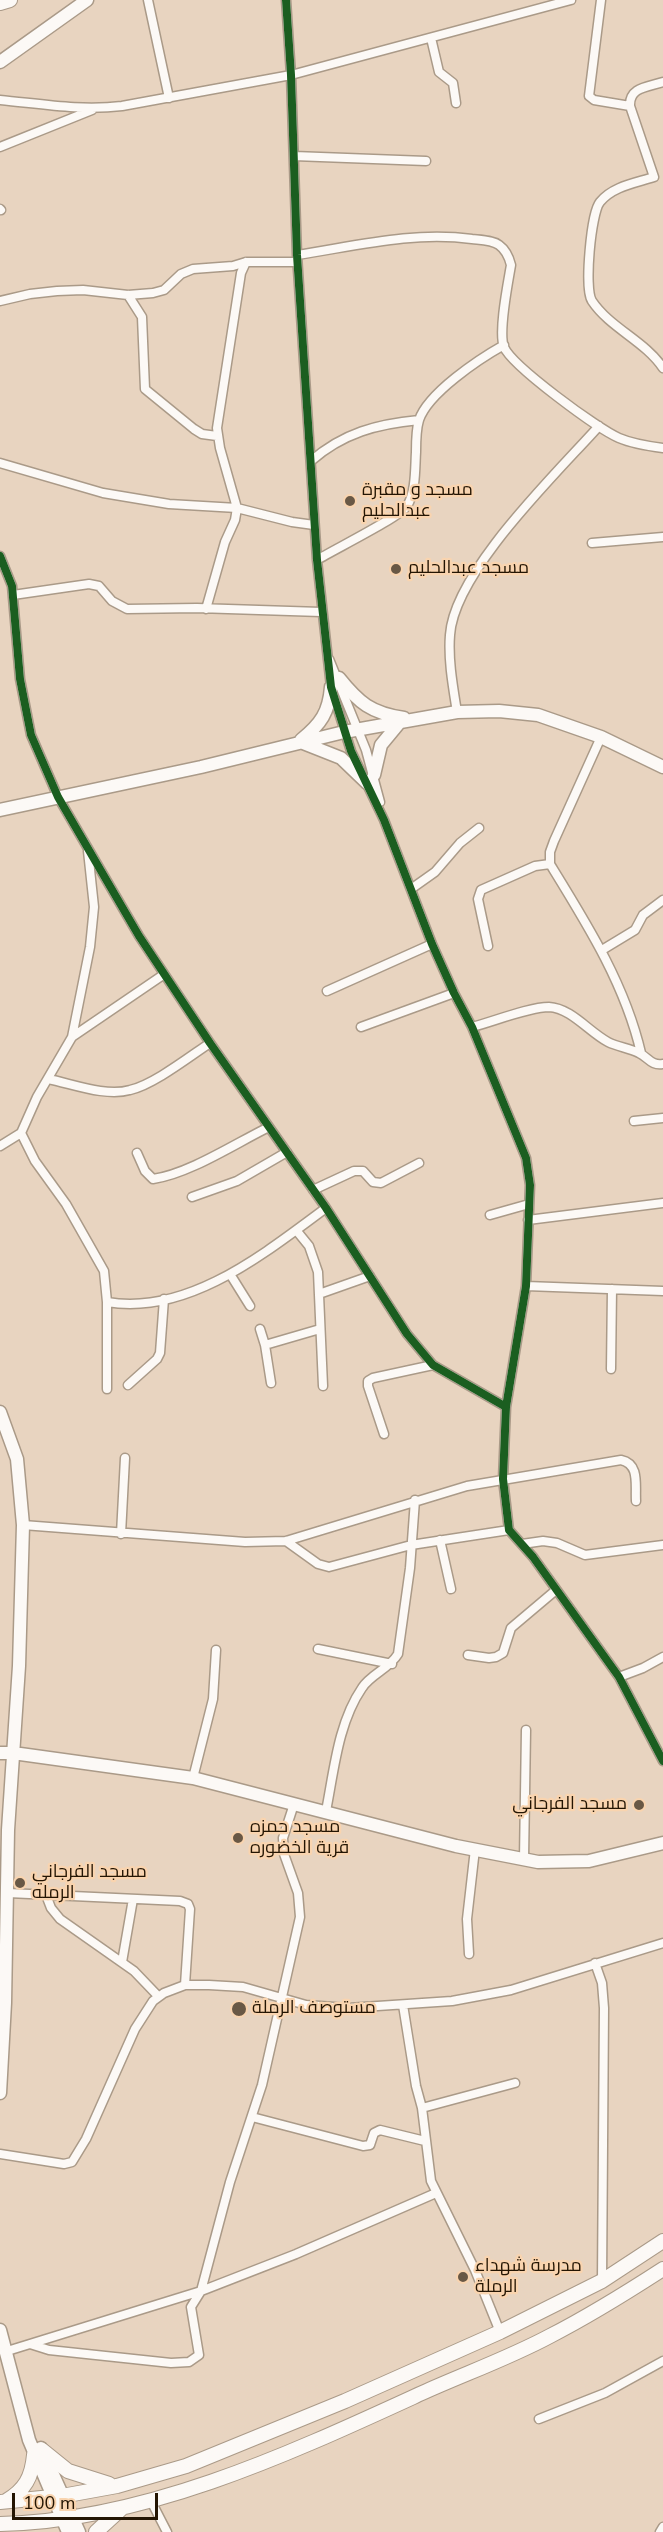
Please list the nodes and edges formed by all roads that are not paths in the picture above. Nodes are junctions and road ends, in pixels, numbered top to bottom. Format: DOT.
graph roads {
  1 [pos="10,0"];
  2 [pos="87,0"];
  3 [pos="148,0"];
  4 [pos="286,0"];
  5 [pos="571,0"];
  6 [pos="601,0"];
  7 [pos="0,3"];
  8 [pos="431,38"];
  9 [pos="0,63"];
  10 [pos="291,75"];
  11 [pos="663,82"];
  12 [pos="169,98"];
  13 [pos="0,100"];
  14 [pos="456,104"];
  15 [pos="630,106"];
  16 [pos="95,109"];
  17 [pos="0,147"];
  18 [pos="294,156"];
  19 [pos="426,161"];
  20 [pos="658,176"];
  21 [pos="297,259"];
  22 [pos="246,262"];
  23 [pos="128,295"];
  24 [pos="0,301"];
  25 [pos="504,345"];
  26 [pos="663,368"];
  27 [pos="419,420"];
  28 [pos="599,426"];
  29 [pos="217,436"];
  30 [pos="663,448"];
  31 [pos="311,461"];
  32 [pos="0,463"];
  33 [pos="237,508"];
  34 [pos="314,525"];
  35 [pos="663,537"];
  36 [pos="592,543"];
  37 [pos="0,556"];
  38 [pos="317,560"];
  39 [pos="13,595"];
  40 [pos="206,609"];
  41 [pos="321,612"];
  42 [pos="335,682"];
  43 [pos="457,712"];
  44 [pos="417,719"];
  45 [pos="400,722"];
  46 [pos="358,730"];
  47 [pos="344,732"];
  48 [pos="601,737"];
  49 [pos="299,743"];
  50 [pos="663,767"];
  51 [pos="370,779"];
  52 [pos="58,796"];
  53 [pos="0,810"];
  54 [pos="479,828"];
  55 [pos="88,849"];
  56 [pos="550,864"];
  57 [pos="411,889"];
  58 [pos="663,900"];
  59 [pos="432,944"];
  60 [pos="488,946"];
  61 [pos="602,950"];
  62 [pos="164,975"];
  63 [pos="327,991"];
  64 [pos="454,993"];
  65 [pos="361,1027"];
  66 [pos="472,1027"];
  67 [pos="72,1037"];
  68 [pos="210,1043"];
  69 [pos="641,1053"];
  70 [pos="663,1064"];
  71 [pos="48,1079"];
  72 [pos="663,1118"];
  73 [pos="634,1121"];
  74 [pos="269,1126"];
  75 [pos="21,1133"];
  76 [pos="2,1142"];
  77 [pos="287,1152"];
  78 [pos="138,1153"];
  79 [pos="419,1163"];
  80 [pos="314,1190"];
  81 [pos="192,1197"];
  82 [pos="663,1203"];
  83 [pos="529,1204"];
  84 [pos="326,1208"];
  85 [pos="490,1215"];
  86 [pos="528,1220"];
  87 [pos="296,1230"];
  88 [pos="230,1274"];
  89 [pos="370,1276"];
  90 [pos="526,1286"];
  91 [pos="612,1289"];
  92 [pos="663,1291"];
  93 [pos="319,1294"];
  94 [pos="165,1299"];
  95 [pos="107,1302"];
  96 [pos="250,1306"];
  97 [pos="260,1329"];
  98 [pos="320,1329"];
  99 [pos="265,1345"];
  100 [pos="433,1365"];
  101 [pos="611,1368"];
  102 [pos="271,1383"];
  103 [pos="128,1385"];
  104 [pos="323,1386"];
  105 [pos="107,1389"];
  106 [pos="506,1407"];
  107 [pos="0,1412"];
  108 [pos="384,1434"];
  109 [pos="125,1458"];
  110 [pos="503,1479"];
  111 [pos="415,1500"];
  112 [pos="636,1501"];
  113 [pos="22,1525"];
  114 [pos="509,1530"];
  115 [pos="121,1534"];
  116 [pos="440,1540"];
  117 [pos="285,1541"];
  118 [pos="522,1544"];
  119 [pos="411,1545"];
  120 [pos="663,1545"];
  121 [pos="451,1589"];
  122 [pos="556,1590"];
  123 [pos="318,1649"];
  124 [pos="216,1650"];
  125 [pos="468,1654"];
  126 [pos="663,1657"];
  127 [pos="392,1664"];
  128 [pos="619,1677"];
  129 [pos="526,1730"];
  130 [pos="6,1753"];
  131 [pos="663,1761"];
  132 [pos="193,1778"];
  133 [pos="294,1803"];
  134 [pos="326,1811"];
  135 [pos="4,1828"];
  136 [pos="663,1843"];
  137 [pos="475,1849"];
  138 [pos="524,1859"];
  139 [pos="5,1885"];
  140 [pos="46,1895"];
  141 [pos="133,1899"];
  142 [pos="663,1943"];
  143 [pos="469,1954"];
  144 [pos="122,1962"];
  145 [pos="595,1963"];
  146 [pos="185,1986"];
  147 [pos="158,1996"];
  148 [pos="282,1998"];
  149 [pos="403,2005"];
  150 [pos="515,2083"];
  151 [pos="0,2093"];
  152 [pos="422,2108"];
  153 [pos="252,2117"];
  154 [pos="424,2141"];
  155 [pos="0,2154"];
  156 [pos="436,2193"];
  157 [pos="663,2241"];
  158 [pos="663,2269"];
  159 [pos="602,2281"];
  160 [pos="201,2291"];
  161 [pos="500,2332"];
  162 [pos="1,2340"];
  163 [pos="30,2344"];
  164 [pos="663,2361"];
  165 [pos="539,2419"];
  166 [pos="38,2452"];
  167 [pos="117,2486"];
  168 [pos="56,2496"];
  169 [pos="151,2501"];
  170 [pos="2,2502"];
  171 [pos="124,2507"];
  172 [pos="66,2517"];
  173 [pos="0,2524"];
  174 [pos="16,2524"];
  175 [pos="663,2527"];
  176 [pos="41,2532"];
  177 [pos="68,2532"];
  178 [pos="79,2532"];
  179 [pos="96,2532"];
  180 [pos="167,2532"];
  181 [pos="660,2532"];
  1 -- 7 [label="main road"];
  2 -- 9 [label="street"];
  3 -- 12 [label="street"];
  4 -- 10 [label="street"];
  5 -- 8 [label="street"];
  6 -- 15 [label="street"];
  8 -- 10 [label="street"];
  8 -- 14 [label="street"];
  10 -- 12 [label="street"];
  10 -- 18 [label="street"];
  11 -- 15 [label="street"];
  12 -- 16 [label="street"];
  13 -- 16 [label="street"];
  15 -- 20 [label="street"];
  16 -- 17 [label="street"];
  18 -- 19 [label="street"];
  18 -- 21 [label="street"];
  20 -- 26 [label="street"];
  21 -- 22 [label="street"];
  21 -- 25 [label="street"];
  21 -- 31 [label="street"];
  22 -- 23 [label="street"];
  22 -- 29 [label="street"];
  23 -- 24 [label="street"];
  23 -- 29 [label="street"];
  25 -- 27 [label="street"];
  25 -- 28 [label="street"];
  27 -- 31 [label="street"];
  27 -- 38 [label="street"];
  28 -- 30 [label="street"];
  28 -- 43 [label="street"];
  29 -- 33 [label="street"];
  31 -- 34 [label="street"];
  32 -- 33 [label="street"];
  33 -- 34 [label="street"];
  33 -- 40 [label="street"];
  34 -- 38 [label="street"];
  35 -- 36 [label="street"];
  37 -- 39 [label="street"];
  38 -- 41 [label="street"];
  39 -- 40 [label="street"];
  39 -- 52 [label="street"];
  40 -- 41 [label="street"];
  41 -- 42 [label="street"];
  42 -- 44 [label="street"];
  42 -- 46 [label="street"];
  42 -- 47 [label="street"];
  42 -- 49 [label="street"];
  43 -- 44 [label="street"];
  43 -- 48 [label="street"];
  44 -- 45 [label="street"];
  45 -- 46 [label="street"];
  45 -- 51 [label="street"];
  46 -- 47 [label="street"];
  46 -- 51 [label="street"];
  47 -- 49 [label="street"];
  47 -- 51 [label="street"];
  48 -- 50 [label="street"];
  48 -- 56 [label="street"];
  49 -- 51 [label="street"];
  49 -- 52 [label="street"];
  51 -- 57 [label="street"];
  52 -- 53 [label="street"];
  52 -- 55 [label="street"];
  54 -- 57 [label="street"];
  55 -- 62 [label="street"];
  55 -- 67 [label="street"];
  56 -- 60 [label="street"];
  56 -- 61 [label="street"];
  57 -- 59 [label="street"];
  58 -- 61 [label="street"];
  59 -- 63 [label="street"];
  59 -- 64 [label="street"];
  61 -- 69 [label="street"];
  62 -- 67 [label="street"];
  62 -- 68 [label="street"];
  64 -- 65 [label="street"];
  64 -- 66 [label="street"];
  66 -- 69 [label="street"];
  66 -- 83 [label="street"];
  67 -- 71 [label="street"];
  68 -- 71 [label="street"];
  68 -- 74 [label="street"];
  69 -- 70 [label="street"];
  71 -- 75 [label="street"];
  72 -- 73 [label="street"];
  74 -- 77 [label="street"];
  74 -- 78 [label="street"];
  75 -- 76 [label="street"];
  75 -- 95 [label="street"];
  77 -- 80 [label="street"];
  77 -- 81 [label="street"];
  79 -- 80 [label="street"];
  80 -- 84 [label="street"];
  82 -- 86 [label="street"];
  83 -- 85 [label="street"];
  83 -- 86 [label="street"];
  84 -- 87 [label="street"];
  84 -- 89 [label="street"];
  86 -- 90 [label="street"];
  87 -- 88 [label="street"];
  87 -- 93 [label="street"];
  88 -- 94 [label="street"];
  88 -- 96 [label="street"];
  89 -- 93 [label="street"];
  89 -- 100 [label="street"];
  90 -- 91 [label="street"];
  90 -- 106 [label="street"];
  91 -- 92 [label="street"];
  91 -- 101 [label="street"];
  93 -- 98 [label="street"];
  94 -- 95 [label="street"];
  94 -- 103 [label="street"];
  95 -- 105 [label="street"];
  97 -- 99 [label="street"];
  98 -- 99 [label="street"];
  98 -- 104 [label="street"];
  99 -- 102 [label="street"];
  100 -- 106 [label="street"];
  100 -- 108 [label="street"];
  106 -- 110 [label="street"];
  107 -- 113 [label="street"];
  109 -- 115 [label="street"];
  110 -- 111 [label="street"];
  110 -- 112 [label="street"];
  110 -- 114 [label="street"];
  111 -- 117 [label="street"];
  111 -- 119 [label="street"];
  113 -- 115 [label="street"];
  113 -- 130 [label="street"];
  114 -- 116 [label="street"];
  114 -- 118 [label="street"];
  115 -- 117 [label="street"];
  116 -- 119 [label="street"];
  116 -- 121 [label="street"];
  117 -- 119 [label="street"];
  118 -- 120 [label="street"];
  118 -- 122 [label="street"];
  119 -- 127 [label="street"];
  122 -- 125 [label="street"];
  122 -- 128 [label="street"];
  123 -- 127 [label="street"];
  124 -- 132 [label="street"];
  126 -- 128 [label="street"];
  127 -- 134 [label="street"];
  128 -- 131 [label="street"];
  129 -- 138 [label="street"];
  130 -- 132 [label="street"];
  130 -- 135 [label="street"];
  132 -- 133 [label="street"];
  133 -- 134 [label="street"];
  133 -- 148 [label="street"];
  134 -- 137 [label="street"];
  135 -- 139 [label="street"];
  136 -- 138 [label="street"];
  137 -- 138 [label="street"];
  137 -- 143 [label="street"];
  139 -- 140 [label="street"];
  139 -- 151 [label="street"];
  140 -- 141 [label="street"];
  140 -- 144 [label="street"];
  141 -- 144 [label="street"];
  141 -- 146 [label="street"];
  142 -- 145 [label="street"];
  144 -- 147 [label="street"];
  145 -- 149 [label="street"];
  145 -- 159 [label="street"];
  146 -- 147 [label="street"];
  146 -- 148 [label="street"];
  147 -- 155 [label="street"];
  148 -- 149 [label="street"];
  148 -- 153 [label="street"];
  149 -- 152 [label="street"];
  150 -- 152 [label="street"];
  152 -- 154 [label="street"];
  153 -- 154 [label="street"];
  153 -- 160 [label="street"];
  154 -- 156 [label="street"];
  156 -- 160 [label="street"];
  156 -- 161 [label="street"];
  157 -- 159 [label="main road"];
  158 -- 169 [label="main road"];
  159 -- 161 [label="main road"];
  160 -- 163 [label="street"];
  160 -- 163 [label="street"];
  161 -- 167 [label="main road"];
  162 -- 163 [label="street"];
  162 -- 166 [label="street"];
  164 -- 165 [label="street"];
  166 -- 167 [label="main road"];
  166 -- 168 [label="street"];
  166 -- 170 [label="main road"];
  167 -- 168 [label="main road"];
  168 -- 170 [label="main road"];
  168 -- 172 [label="street"];
  169 -- 171 [label="main road"];
  169 -- 180 [label="street"];
  171 -- 172 [label="main road"];
  171 -- 179 [label="main road"];
  172 -- 174 [label="main road"];
  172 -- 177 [label="street"];
  172 -- 178 [label="street"];
  173 -- 174 [label="main road"];
  174 -- 176 [label="main road"];
  175 -- 181 [label="street"];
}
